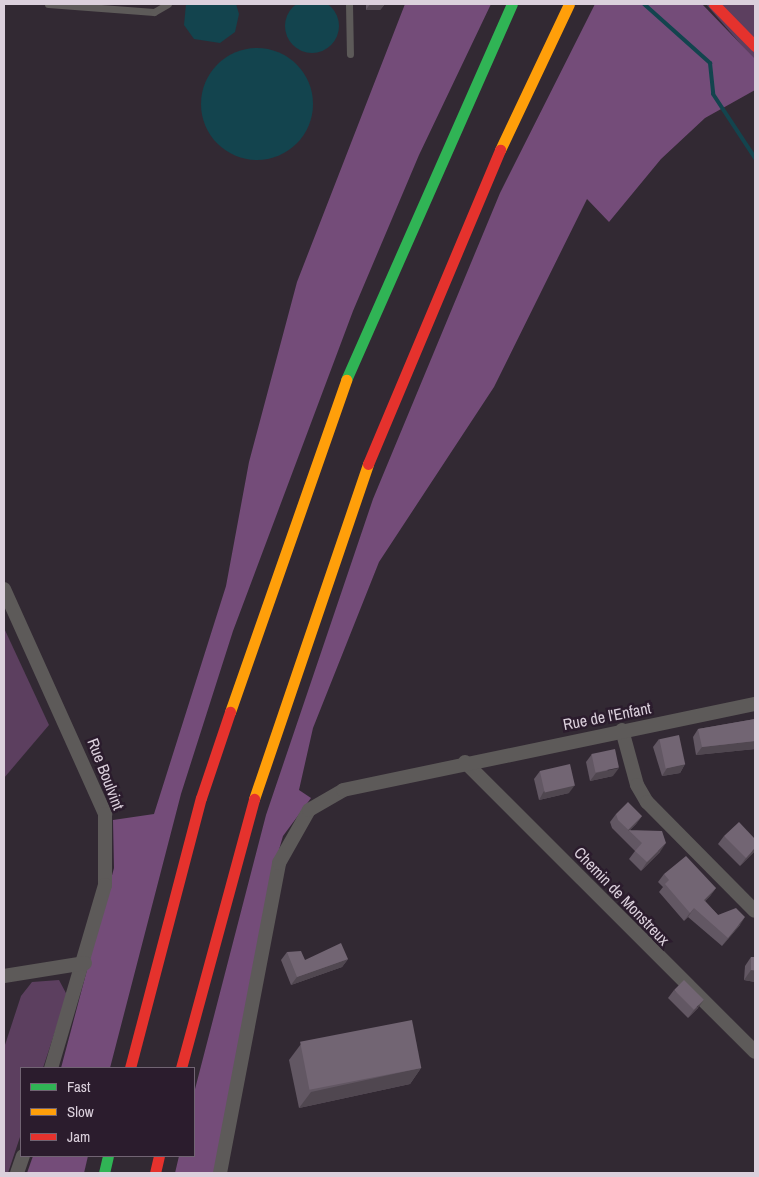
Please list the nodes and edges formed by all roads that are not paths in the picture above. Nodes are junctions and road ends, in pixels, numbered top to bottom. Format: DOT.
graph roads {
  1 [pos="48,4"];
  2 [pos="168,4"];
  3 [pos="349,4"];
  4 [pos="569,4"];
  5 [pos="714,4"];
  6 [pos="511,5"];
  7 [pos="755,46"];
  8 [pos="350,54"];
  9 [pos="4,589"];
  10 [pos="755,704"];
  11 [pos="622,730"];
  12 [pos="465,762"];
  13 [pos="755,911"];
  14 [pos="85,963"];
  15 [pos="4,976"];
  16 [pos="755,1052"];
  17 [pos="52,1067"];
  18 [pos="130,1067"];
  19 [pos="181,1067"];
  20 [pos="23,1157"];
  21 [pos="108,1157"];
  22 [pos="159,1157"];
  23 [pos="17,1173"];
  24 [pos="104,1173"];
  25 [pos="155,1173"];
  26 [pos="220,1173"];
  1 -- 2 [label="lane"];
  3 -- 8 [label="lane"];
  4 -- 19 [label="main road"];
  5 -- 7 [label="main road"];
  6 -- 18 [label="main road"];
  9 -- 14 [label="street, Rue Boulvint"];
  10 -- 11 [label="street, Rue de l'Enfant"];
  11 -- 12 [label="street, Rue de l'Enfant"];
  11 -- 13 [label="street"];
  12 -- 16 [label="street, Chemin de Monstreux"];
  12 -- 26 [label="street, Rue de l'Enfant"];
  14 -- 15 [label="street"];
  14 -- 17 [label="street, Rue Boulvint"];
  20 -- 23 [label="street"];
  21 -- 24 [label="main road"];
  22 -- 25 [label="main road"];
}
